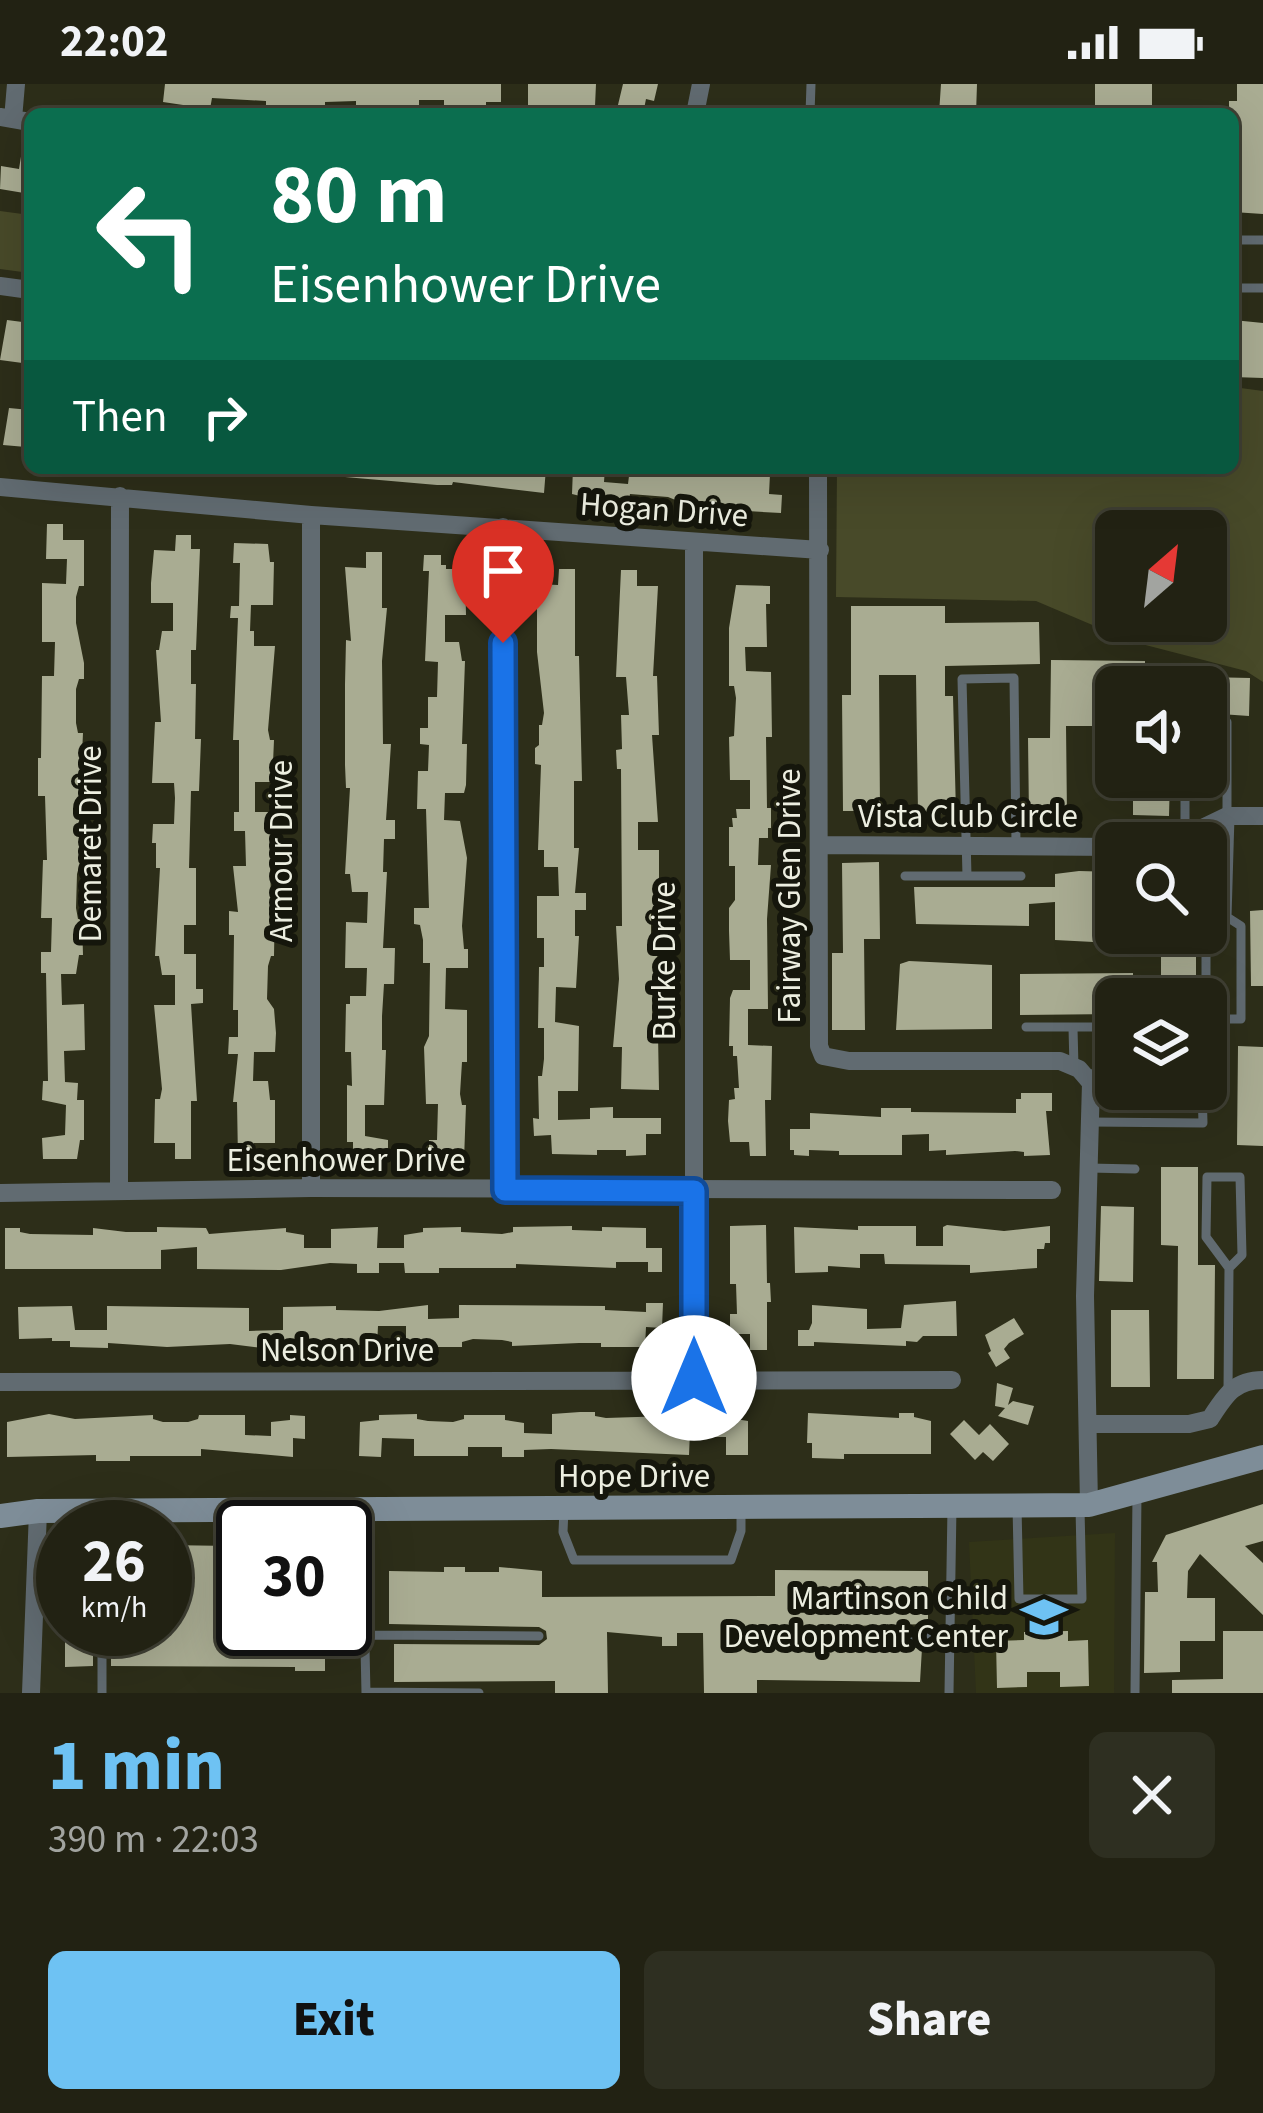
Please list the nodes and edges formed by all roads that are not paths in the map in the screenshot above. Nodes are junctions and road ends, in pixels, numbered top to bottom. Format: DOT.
graph roads {
  1 [pos="16,84"];
  2 [pos="14,119"];
  3 [pos="818,474"];
  4 [pos="0,487"];
  5 [pos="120,496"];
  6 [pos="311,514"];
  7 [pos="503,527"];
  8 [pos="694,544"];
  9 [pos="820,550"];
  10 [pos="1227,722"];
  11 [pos="1228,816"];
  12 [pos="1263,816"];
  13 [pos="1216,822"];
  14 [pos="819,845"];
  15 [pos="966,845"];
  16 [pos="1016,845"];
  17 [pos="1095,847"];
  18 [pos="905,875"];
  19 [pos="967,875"];
  20 [pos="1021,875"];
  21 [pos="1227,1019"];
  22 [pos="1026,1027"];
  23 [pos="1095,1027"];
  24 [pos="1073,1028"];
  25 [pos="1078,1070"];
  26 [pos="1095,1071"];
  27 [pos="1203,1110"];
  28 [pos="1090,1122"];
  29 [pos="1089,1168"];
  30 [pos="1135,1169"];
  31 [pos="311,1188"];
  32 [pos="505,1190"];
  33 [pos="1052,1190"];
  34 [pos="119,1191"];
  35 [pos="694,1191"];
  36 [pos="0,1192"];
  37 [pos="1229,1268"];
  38 [pos="694,1378"];
  39 [pos="952,1380"];
  40 [pos="1263,1380"];
  41 [pos="0,1382"];
  42 [pos="1228,1391"];
  43 [pos="1088,1424"];
  44 [pos="1263,1457"];
  45 [pos="1137,1492"];
  46 [pos="1085,1505"];
  47 [pos="1017,1506"];
  48 [pos="952,1507"];
  49 [pos="741,1508"];
  50 [pos="564,1509"];
  51 [pos="36,1510"];
  52 [pos="372,1510"];
  53 [pos="0,1516"];
  54 [pos="36,1562"];
  55 [pos="372,1635"];
  56 [pos="950,1635"];
  57 [pos="539,1636"];
  58 [pos="772,1637"];
  59 [pos="102,1656"];
  60 [pos="365,1656"];
  61 [pos="366,1692"];
  62 [pos="31,1693"];
  63 [pos="102,1693"];
  64 [pos="479,1693"];
  65 [pos="949,1693"];
  66 [pos="1135,1693"];
  1 -- 2 [label="street"];
  3 -- 9 [label="street, Fairway Glen Drive"];
  4 -- 5 [label="street, Hogan Drive"];
  5 -- 6 [label="street, Hogan Drive"];
  5 -- 34 [label="street, Demaret Drive"];
  6 -- 7 [label="street, Hogan Drive"];
  6 -- 31 [label="street, Armour Drive"];
  7 -- 8 [label="street, Hogan Drive"];
  7 -- 32 [label="street"];
  8 -- 9 [label="street, Hogan Drive"];
  8 -- 35 [label="street, Burke Drive"];
  9 -- 14 [label="street, Fairway Glen Drive"];
  10 -- 11 [label="lane"];
  11 -- 12 [label="street"];
  11 -- 13 [label="street"];
  11 -- 21 [label="lane"];
  14 -- 15 [label="street, Vista Club Circle"];
  14 -- 25 [label="street, Fairway Glen Drive"];
  15 -- 16 [label="street, Vista Club Circle"];
  15 -- 16 [label="lane"];
  15 -- 19 [label="lane"];
  16 -- 17 [label="street, Vista Club Circle"];
  18 -- 19 [label="lane"];
  19 -- 20 [label="lane"];
  22 -- 24 [label="lane"];
  23 -- 24 [label="lane"];
  24 -- 25 [label="lane"];
  25 -- 26 [label="lane"];
  25 -- 28 [label="street"];
  27 -- 28 [label="lane"];
  28 -- 29 [label="street"];
  29 -- 30 [label="lane"];
  29 -- 43 [label="street"];
  31 -- 32 [label="street, Eisenhower Drive"];
  31 -- 34 [label="street, Eisenhower Drive"];
  32 -- 35 [label="street, Eisenhower Drive"];
  33 -- 35 [label="street, Eisenhower Drive"];
  34 -- 36 [label="street, Eisenhower Drive"];
  35 -- 38 [label="street, Burke Drive"];
  37 -- 37 [label="lane"];
  37 -- 42 [label="lane"];
  38 -- 39 [label="street, Nelson Drive"];
  38 -- 41 [label="street, Nelson Drive"];
  40 -- 42 [label="street"];
  42 -- 43 [label="street"];
  43 -- 46 [label="street"];
  44 -- 45 [label="street, Hope Drive"];
  45 -- 46 [label="street, Hope Drive"];
  45 -- 66 [label="lane"];
  46 -- 47 [label="street, Hope Drive"];
  46 -- 47 [label="lane"];
  47 -- 48 [label="street, Hope Drive"];
  48 -- 49 [label="street, Hope Drive"];
  48 -- 56 [label="lane"];
  49 -- 50 [label="street, Hope Drive"];
  49 -- 50 [label="lane"];
  50 -- 52 [label="street, Hope Drive"];
  51 -- 53 [label="street, Hope Drive"];
  54 -- 62 [label="street"];
  55 -- 57 [label="lane"];
  56 -- 58 [label="lane"];
  56 -- 65 [label="lane"];
  59 -- 63 [label="lane"];
  60 -- 61 [label="lane"];
  61 -- 64 [label="lane"];
}
